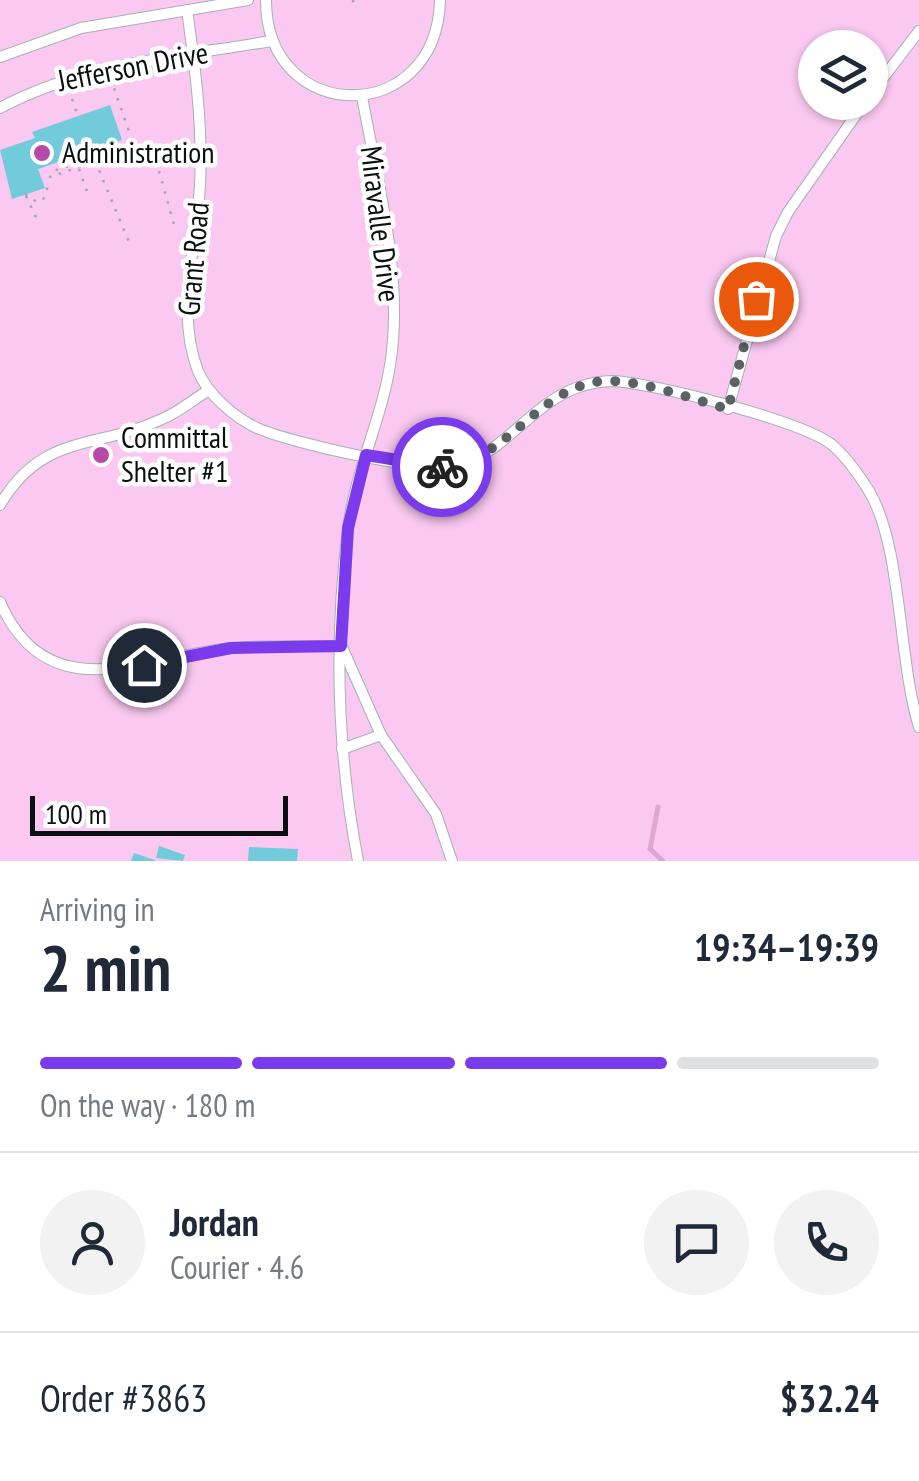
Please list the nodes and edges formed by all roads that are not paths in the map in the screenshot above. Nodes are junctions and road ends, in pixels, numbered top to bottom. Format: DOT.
graph roads {
  1 [pos="248,0"];
  2 [pos="266,0"];
  3 [pos="440,0"];
  4 [pos="187,10"];
  5 [pos="919,31"];
  6 [pos="271,41"];
  7 [pos="193,55"];
  8 [pos="0,57"];
  9 [pos="888,72"];
  10 [pos="362,96"];
  11 [pos="0,108"];
  12 [pos="852,120"];
  13 [pos="209,390"];
  14 [pos="728,409"];
  15 [pos="366,455"];
  16 [pos="0,505"];
  17 [pos="0,602"];
  18 [pos="341,646"];
  19 [pos="919,727"];
  20 [pos="381,735"];
  21 [pos="342,749"];
  22 [pos="358,861"];
  23 [pos="452,861"];
  1 -- 4 [label="lane, Jefferson Drive"];
  2 -- 6 [label="lane"];
  3 -- 10 [label="lane"];
  4 -- 7 [label="lane, Grant Road"];
  4 -- 8 [label="lane, Jefferson Drive"];
  5 -- 9 [label="lane"];
  6 -- 7 [label="lane, Jefferson Drive"];
  6 -- 10 [label="lane"];
  7 -- 11 [label="lane, Jefferson Drive"];
  7 -- 13 [label="lane, Grant Road"];
  10 -- 15 [label="lane, Miravalle Drive"];
  12 -- 14 [label="lane"];
  13 -- 15 [label="lane"];
  13 -- 16 [label="lane"];
  14 -- 15 [label="lane"];
  14 -- 19 [label="lane"];
  15 -- 18 [label="lane, Miravalle Drive"];
  17 -- 18 [label="lane"];
  18 -- 20 [label="lane, Miravalle Drive"];
  18 -- 21 [label="lane, Miravalle Drive"];
  20 -- 21 [label="lane"];
  20 -- 23 [label="lane, Miravalle Drive"];
  21 -- 22 [label="lane, Miravalle Drive"];
}
